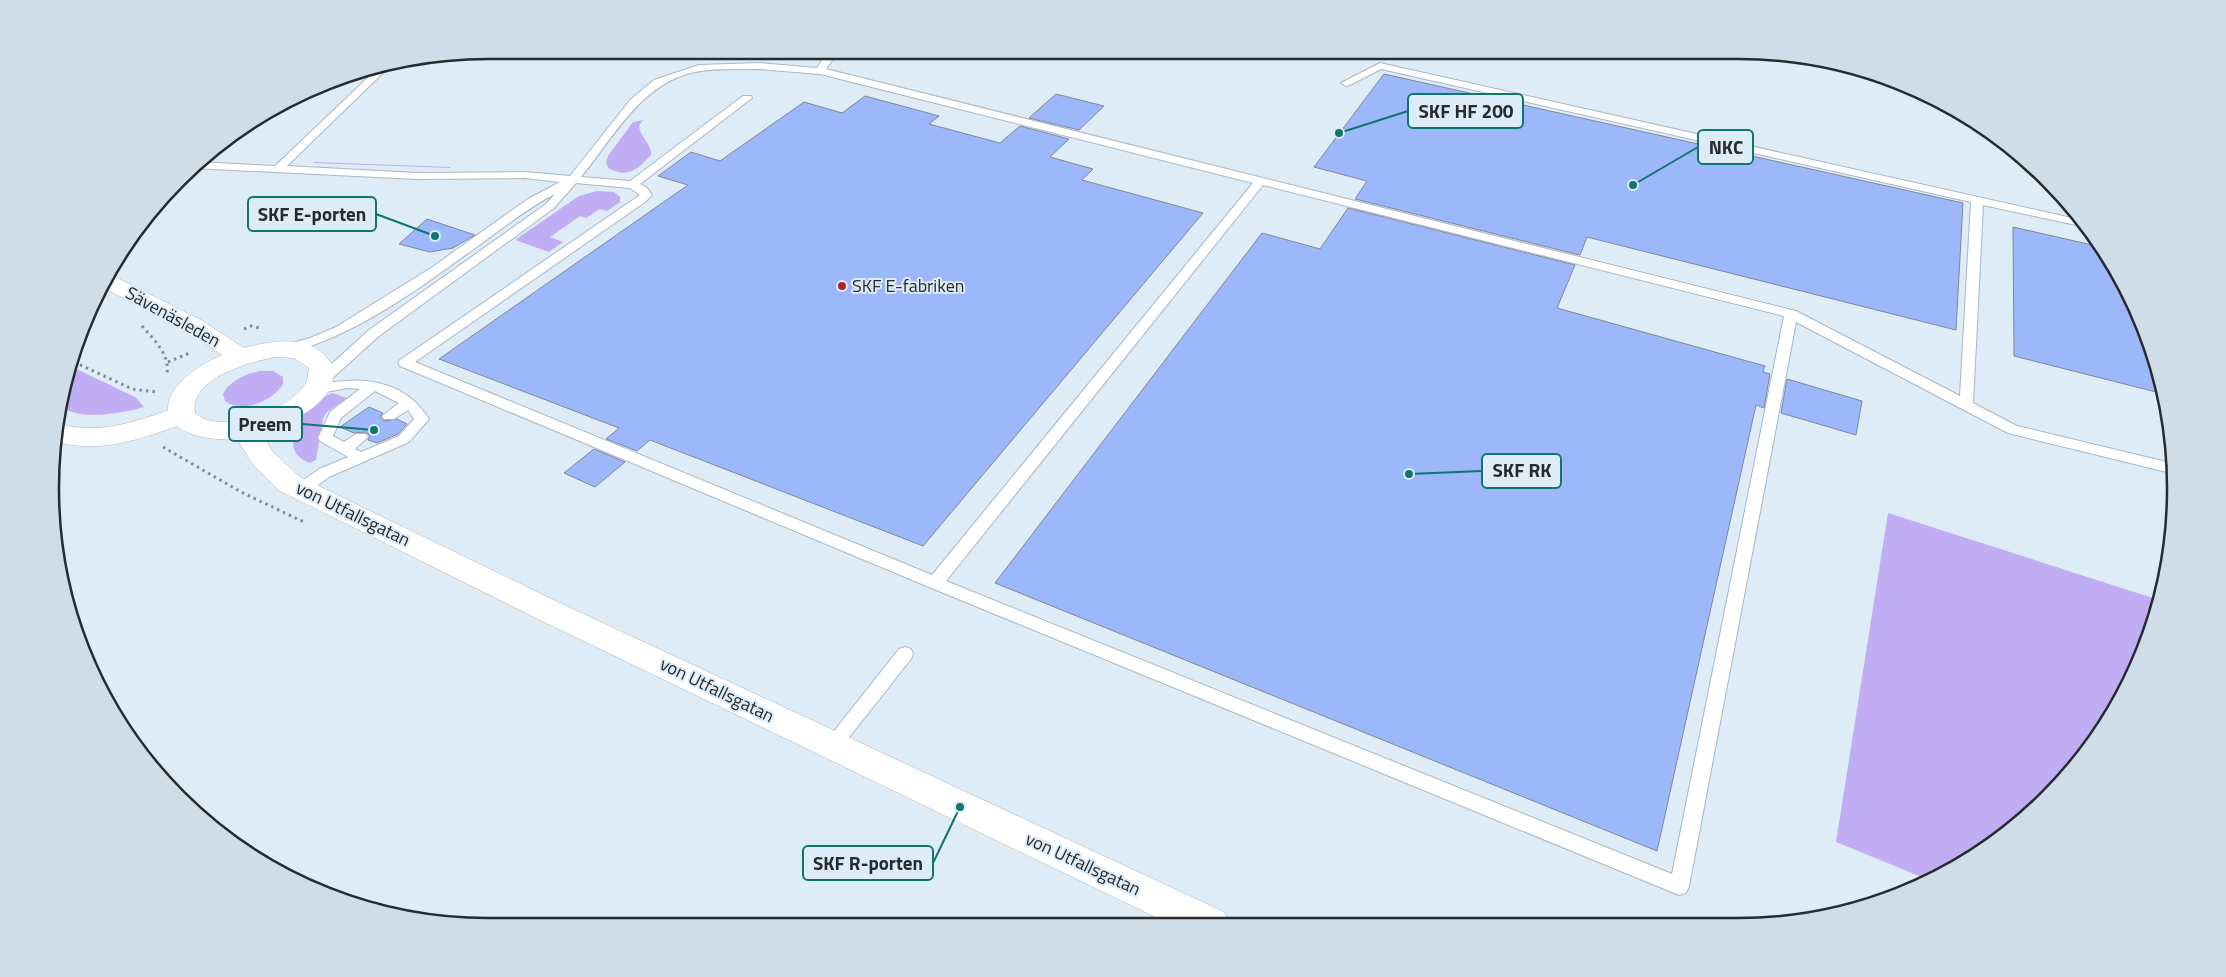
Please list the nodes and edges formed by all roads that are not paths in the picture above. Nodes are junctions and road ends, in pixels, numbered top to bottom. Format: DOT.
graph roads {
  1 [pos="828,59"];
  2 [pos="820,70"];
  3 [pos="379,73"];
  4 [pos="1346,83"];
  5 [pos="747,98"];
  6 [pos="204,166"];
  7 [pos="278,169"];
  8 [pos="572,180"];
  9 [pos="1260,182"];
  10 [pos="632,185"];
  11 [pos="1977,200"];
  12 [pos="2074,222"];
  13 [pos="111,282"];
  14 [pos="1791,314"];
  15 [pos="286,350"];
  16 [pos="238,358"];
  17 [pos="374,385"];
  18 [pos="316,387"];
  19 [pos="409,402"];
  20 [pos="1966,406"];
  21 [pos="182,415"];
  22 [pos="389,416"];
  23 [pos="246,428"];
  24 [pos="62,433"];
  25 [pos="361,436"];
  26 [pos="345,449"];
  27 [pos="361,458"];
  28 [pos="2166,467"];
  29 [pos="302,490"];
  30 [pos="935,583"];
  31 [pos="905,654"];
  32 [pos="833,745"];
  33 [pos="1196,918"];
  1 -- 2 [label="lane"];
  2 -- 8 [label="lane"];
  2 -- 9 [label="lane"];
  3 -- 7 [label="lane"];
  4 -- 11 [label="lane"];
  5 -- 10 [label="lane"];
  6 -- 7 [label="lane"];
  7 -- 8 [label="lane"];
  8 -- 10 [label="lane"];
  8 -- 15 [label="lane"];
  8 -- 18 [label="lane"];
  9 -- 14 [label="lane"];
  9 -- 30 [label="lane"];
  10 -- 30 [label="lane"];
  11 -- 12 [label="lane"];
  11 -- 20 [label="lane"];
  13 -- 16 [label="street, Sävenäsleden"];
  14 -- 20 [label="lane"];
  14 -- 30 [label="lane"];
  15 -- 16 [label="street"];
  15 -- 18 [label="street"];
  16 -- 21 [label="street"];
  17 -- 18 [label="lane"];
  17 -- 19 [label="lane"];
  17 -- 26 [label="lane"];
  18 -- 23 [label="street"];
  19 -- 22 [label="lane"];
  19 -- 27 [label="lane"];
  20 -- 28 [label="lane"];
  21 -- 23 [label="street"];
  21 -- 24 [label="street"];
  23 -- 29 [label="street, von Utfallsgatan"];
  25 -- 26 [label="lane"];
  26 -- 27 [label="lane"];
  27 -- 29 [label="lane"];
  29 -- 32 [label="street, von Utfallsgatan"];
  31 -- 32 [label="lane"];
  32 -- 33 [label="street, von Utfallsgatan"];
}
